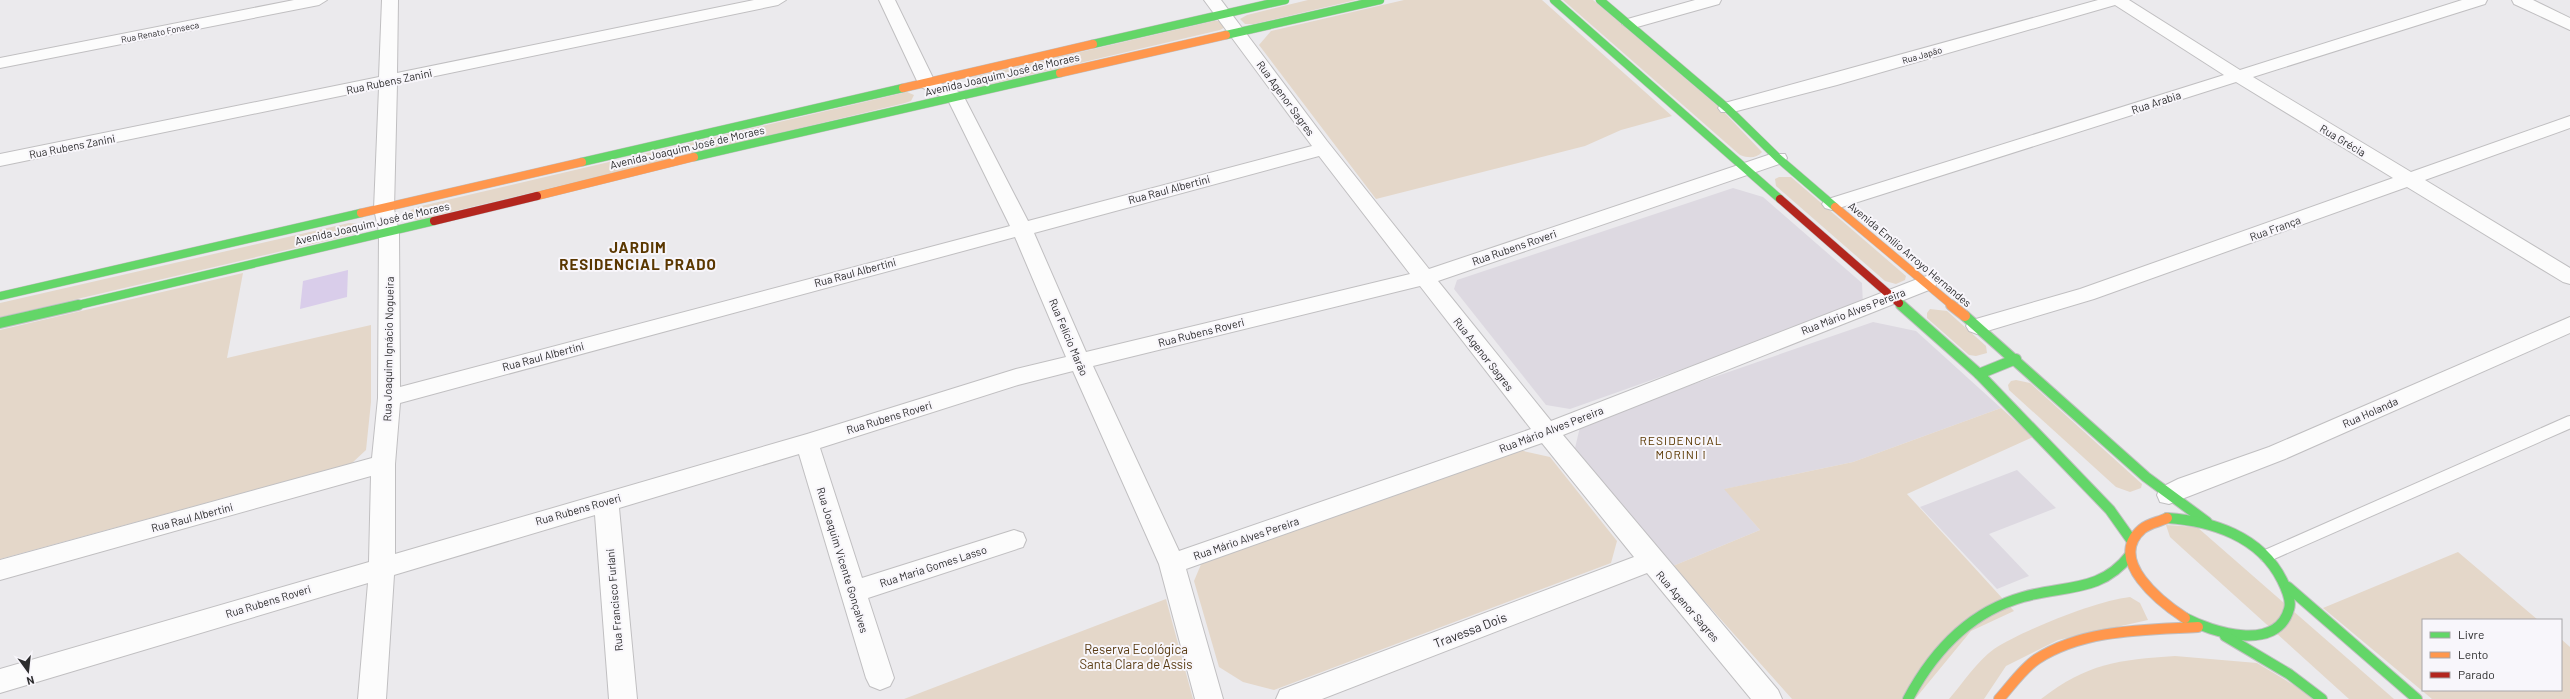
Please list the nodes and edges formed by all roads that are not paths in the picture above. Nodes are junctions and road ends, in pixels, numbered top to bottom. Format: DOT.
graph roads {
  1 [pos="319,0"];
  2 [pos="390,0"];
  3 [pos="778,0"];
  4 [pos="888,0"];
  5 [pos="1285,0"];
  6 [pos="1380,0"];
  7 [pos="1554,0"];
  8 [pos="1600,0"];
  9 [pos="1713,0"];
  10 [pos="2117,0"];
  11 [pos="2479,0"];
  12 [pos="2520,0"];
  13 [pos="1218,7"];
  14 [pos="1630,24"];
  15 [pos="2570,25"];
  16 [pos="1238,33"];
  17 [pos="0,63"];
  18 [pos="2238,76"];
  19 [pos="388,82"];
  20 [pos="927,83"];
  21 [pos="955,96"];
  22 [pos="1727,108"];
  23 [pos="2570,122"];
  24 [pos="1322,148"];
  25 [pos="1778,158"];
  26 [pos="0,160"];
  27 [pos="1743,168"];
  28 [pos="2409,180"];
  29 [pos="1832,204"];
  30 [pos="384,209"];
  31 [pos="1021,227"];
  32 [pos="389,232"];
  33 [pos="2570,277"];
  34 [pos="1424,278"];
  35 [pos="1927,282"];
  36 [pos="0,296"];
  37 [pos="1891,296"];
  38 [pos="0,323"];
  39 [pos="2570,324"];
  40 [pos="1977,326"];
  41 [pos="2016,359"];
  42 [pos="1079,361"];
  43 [pos="1979,374"];
  44 [pos="389,398"];
  45 [pos="2570,422"];
  46 [pos="1545,433"];
  47 [pos="807,442"];
  48 [pos="383,464"];
  49 [pos="2169,495"];
  50 [pos="606,501"];
  51 [pos="2207,522"];
  52 [pos="1014,540"];
  53 [pos="2132,541"];
  54 [pos="2130,555"];
  55 [pos="2266,556"];
  56 [pos="1650,561"];
  57 [pos="1172,564"];
  58 [pos="382,567"];
  59 [pos="0,570"];
  60 [pos="2288,587"];
  61 [pos="853,592"];
  62 [pos="2199,627"];
  63 [pos="2222,634"];
  64 [pos="880,678"];
  65 [pos="0,681"];
  66 [pos="372,699"];
  67 [pos="623,699"];
  68 [pos="1209,699"];
  69 [pos="1290,699"];
  70 [pos="1768,699"];
  71 [pos="1908,699"];
  72 [pos="1999,699"];
  73 [pos="2322,699"];
  74 [pos="2417,699"];
  1 -- 17 [label="street, Rua Renato Fonseca"];
  2 -- 19 [label="street, Rua Joaquim Ignácio Nogueira"];
  3 -- 19 [label="street, Rua Rubens Zanini"];
  4 -- 20 [label="street"];
  5 -- 13 [label="street, Avenida Joaquim José de Moraes"];
  6 -- 16 [label="street, Avenida Joaquim José de Moraes"];
  7 -- 27 [label="street"];
  8 -- 14 [label="street, Avenida Emílio Arroyo Hernandes"];
  9 -- 14 [label="street"];
  10 -- 18 [label="street, Rua Grécia"];
  10 -- 22 [label="street, Rua Japão"];
  11 -- 18 [label="street, Rua Arabia"];
  12 -- 15 [label="street"];
  13 -- 16 [label="street, Rua Agenor Sagres"];
  13 -- 20 [label="street, Avenida Joaquim José de Moraes"];
  14 -- 22 [label="street, Avenida Emílio Arroyo Hernandes"];
  16 -- 21 [label="street, Avenida Joaquim José de Moraes"];
  16 -- 24 [label="street, Rua Agenor Sagres"];
  18 -- 28 [label="street, Rua Grécia"];
  18 -- 29 [label="street, Rua Arabia"];
  19 -- 26 [label="street, Rua Rubens Zanini"];
  19 -- 30 [label="street, Rua Joaquim Ignácio Nogueira"];
  20 -- 21 [label="street"];
  20 -- 30 [label="street, Avenida Joaquim José de Moraes"];
  21 -- 31 [label="street, Rua Felício Marão"];
  21 -- 32 [label="street, Avenida Joaquim José de Moraes"];
  22 -- 25 [label="street, Avenida Emílio Arroyo Hernandes"];
  23 -- 28 [label="street, Rua França"];
  24 -- 31 [label="street, Rua Raul Albertini"];
  24 -- 34 [label="street, Rua Agenor Sagres"];
  25 -- 27 [label="street, Rua Rubens Roveri"];
  25 -- 29 [label="street, Avenida Emílio Arroyo Hernandes"];
  27 -- 34 [label="street, Rua Rubens Roveri"];
  27 -- 37 [label="street"];
  28 -- 33 [label="street, Rua Grécia"];
  28 -- 40 [label="street, Rua França"];
  29 -- 35 [label="street, Avenida Emílio Arroyo Hernandes"];
  30 -- 32 [label="street, Rua Joaquim Ignácio Nogueira"];
  30 -- 36 [label="street, Avenida Joaquim José de Moraes"];
  31 -- 42 [label="street, Rua Felício Marão"];
  31 -- 44 [label="street, Rua Raul Albertini"];
  32 -- 38 [label="street, Avenida Joaquim José de Moraes"];
  32 -- 44 [label="street, Rua Joaquim Ignácio Nogueira"];
  34 -- 42 [label="street, Rua Rubens Roveri"];
  34 -- 46 [label="street, Rua Agenor Sagres"];
  35 -- 37 [label="street, Rua Mário Alves Pereira"];
  35 -- 40 [label="street, Avenida Emílio Arroyo Hernandes"];
  37 -- 43 [label="street"];
  37 -- 46 [label="street, Rua Mário Alves Pereira"];
  39 -- 49 [label="street, Rua Holanda"];
  40 -- 41 [label="street, Avenida Emílio Arroyo Hernandes"];
  41 -- 43 [label="street"];
  41 -- 49 [label="street, Avenida Emílio Arroyo Hernandes"];
  42 -- 47 [label="street, Rua Rubens Roveri"];
  42 -- 57 [label="street, Rua Felício Marão"];
  43 -- 53 [label="street"];
  44 -- 48 [label="street, Rua Joaquim Ignácio Nogueira"];
  45 -- 55 [label="lane"];
  46 -- 56 [label="street, Rua Agenor Sagres"];
  46 -- 57 [label="street, Rua Mário Alves Pereira"];
  47 -- 50 [label="street, Rua Rubens Roveri"];
  47 -- 61 [label="street, Rua Joaquim Vicente Gonçalves"];
  48 -- 58 [label="street, Rua Joaquim Ignácio Nogueira"];
  48 -- 59 [label="street, Rua Raul Albertini"];
  49 -- 51 [label="street, Avenida Emílio Arroyo Hernandes"];
  50 -- 58 [label="street, Rua Rubens Roveri"];
  50 -- 67 [label="street, Rua Francisco Furlani"];
  51 -- 53 [label="street"];
  51 -- 55 [label="street"];
  52 -- 61 [label="street, Rua Maria Gomes Lasso"];
  53 -- 54 [label="street"];
  54 -- 62 [label="street"];
  54 -- 71 [label="street"];
  55 -- 60 [label="street"];
  56 -- 69 [label="street, Travessa Dois"];
  56 -- 70 [label="street, Rua Agenor Sagres"];
  57 -- 68 [label="street, Rua Felício Marão"];
  58 -- 65 [label="street, Rua Rubens Roveri"];
  58 -- 66 [label="street, Rua Joaquim Ignácio Nogueira"];
  60 -- 63 [label="street"];
  60 -- 74 [label="street"];
  61 -- 64 [label="street, Rua Joaquim Vicente Gonçalves"];
  62 -- 63 [label="street"];
  62 -- 72 [label="street"];
  63 -- 73 [label="street"];
}
